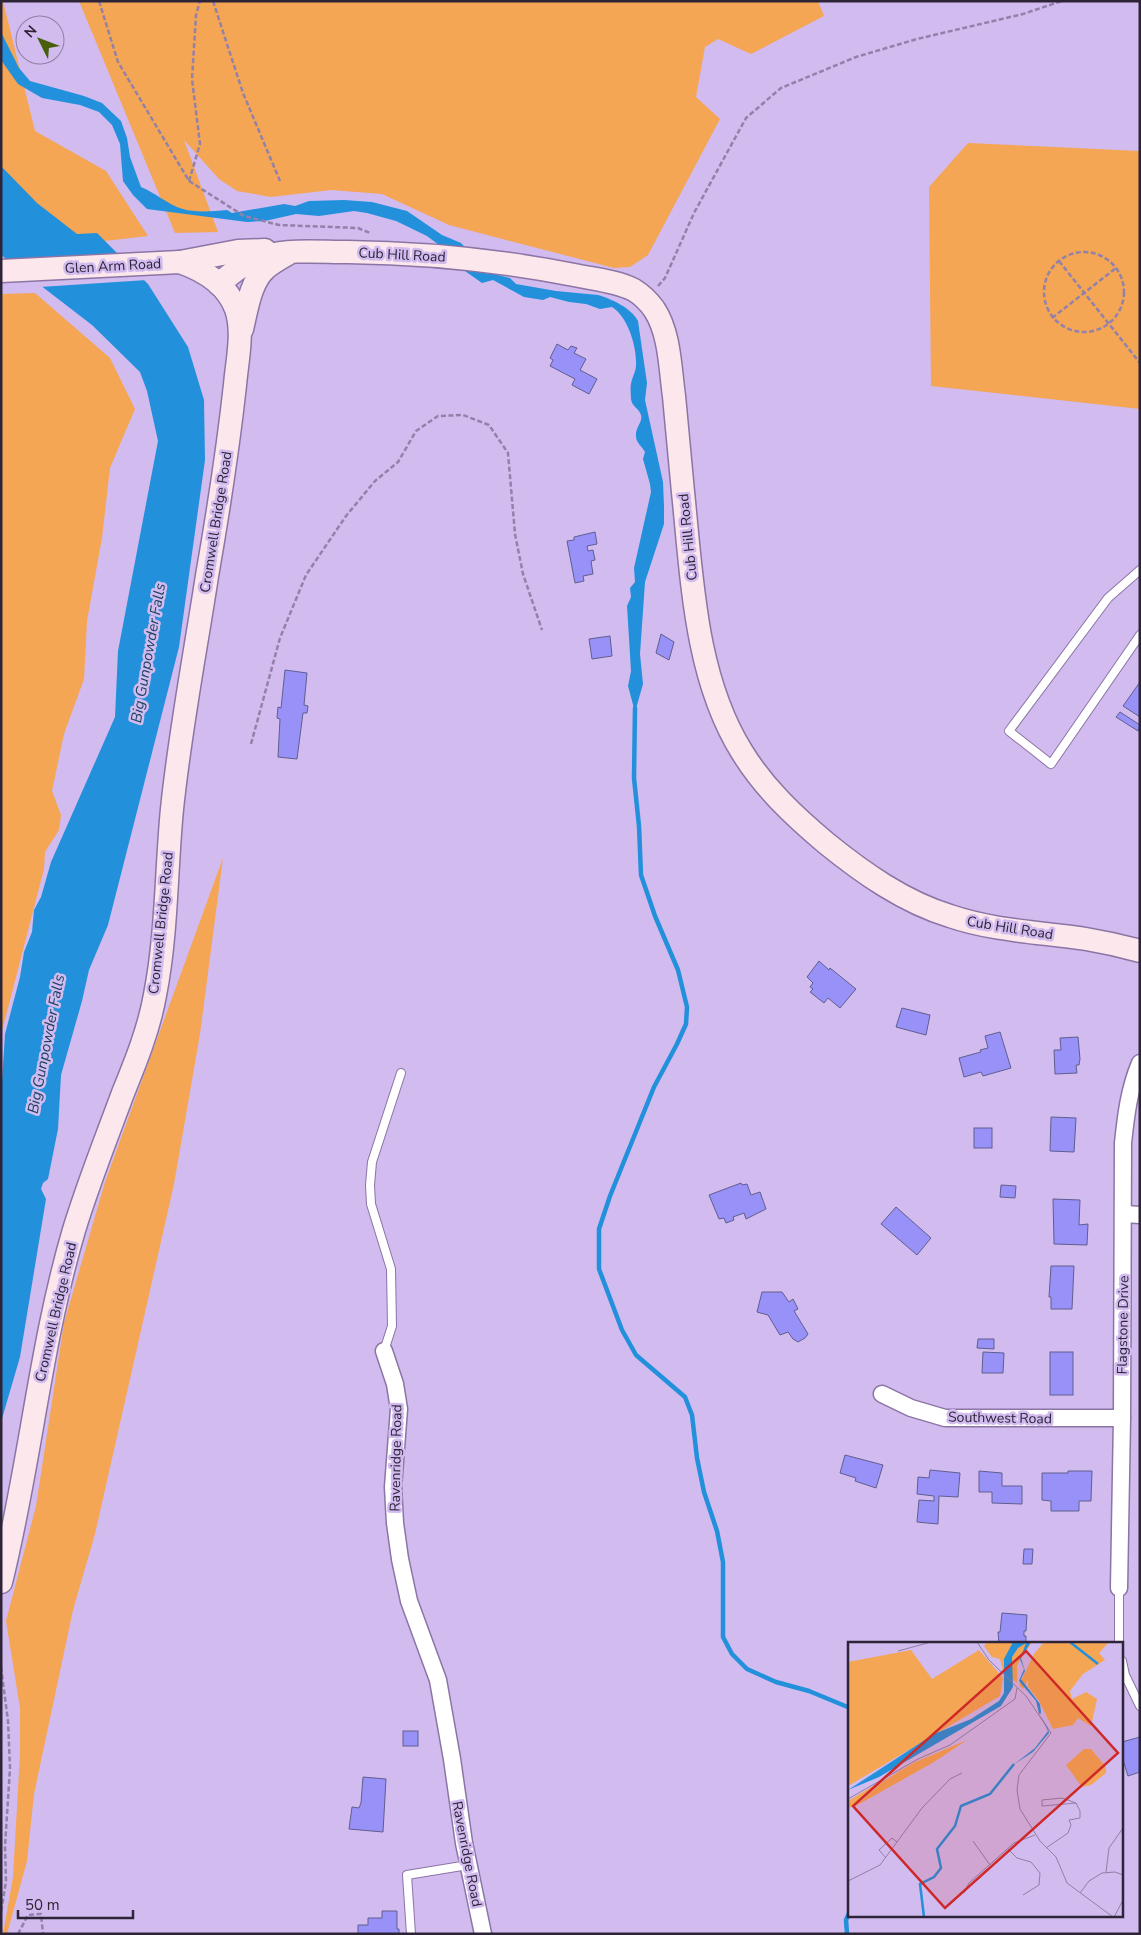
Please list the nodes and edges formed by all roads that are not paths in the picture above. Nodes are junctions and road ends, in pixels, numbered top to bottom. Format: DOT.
graph roads {
  1 [pos="291,252"];
  2 [pos="169,263"];
  3 [pos="1,271"];
  4 [pos="219,284"];
  5 [pos="240,337"];
  6 [pos="1140,570"];
  7 [pos="1140,635"];
  8 [pos="1140,951"];
  9 [pos="1140,1063"];
  10 [pos="401,1073"];
  11 [pos="1132,1214"];
  12 [pos="384,1352"];
  13 [pos="882,1394"];
  14 [pos="1122,1418"];
  15 [pos="1,1582"];
  16 [pos="1119,1588"];
  17 [pos="1119,1642"];
  18 [pos="1124,1670"];
  19 [pos="1140,1706"];
  20 [pos="468,1865"];
  21 [pos="411,1934"];
  22 [pos="483,1934"];
  1 -- 2 [label="main road"];
  1 -- 4 [label="main road, Cub Hill Road"];
  1 -- 5 [label="main road"];
  1 -- 8 [label="main road, Cub Hill Road"];
  2 -- 3 [label="main road, Glen Arm Road"];
  2 -- 4 [label="main road, Glen Arm Road"];
  4 -- 5 [label="main road, Cromwell Bridge Road"];
  5 -- 15 [label="main road, Cromwell Bridge Road"];
  6 -- 7 [label="lane"];
  9 -- 11 [label="street, Flagstone Drive"];
  10 -- 12 [label="lane, Ravenridge Road"];
  11 -- 14 [label="street, Flagstone Drive"];
  12 -- 20 [label="street, Ravenridge Road"];
  13 -- 14 [label="street, Southwest Road"];
  14 -- 16 [label="street, Flagstone Drive"];
  16 -- 17 [label="lane"];
  18 -- 19 [label="lane"];
  20 -- 21 [label="lane"];
  20 -- 22 [label="street, Ravenridge Road"];
}
